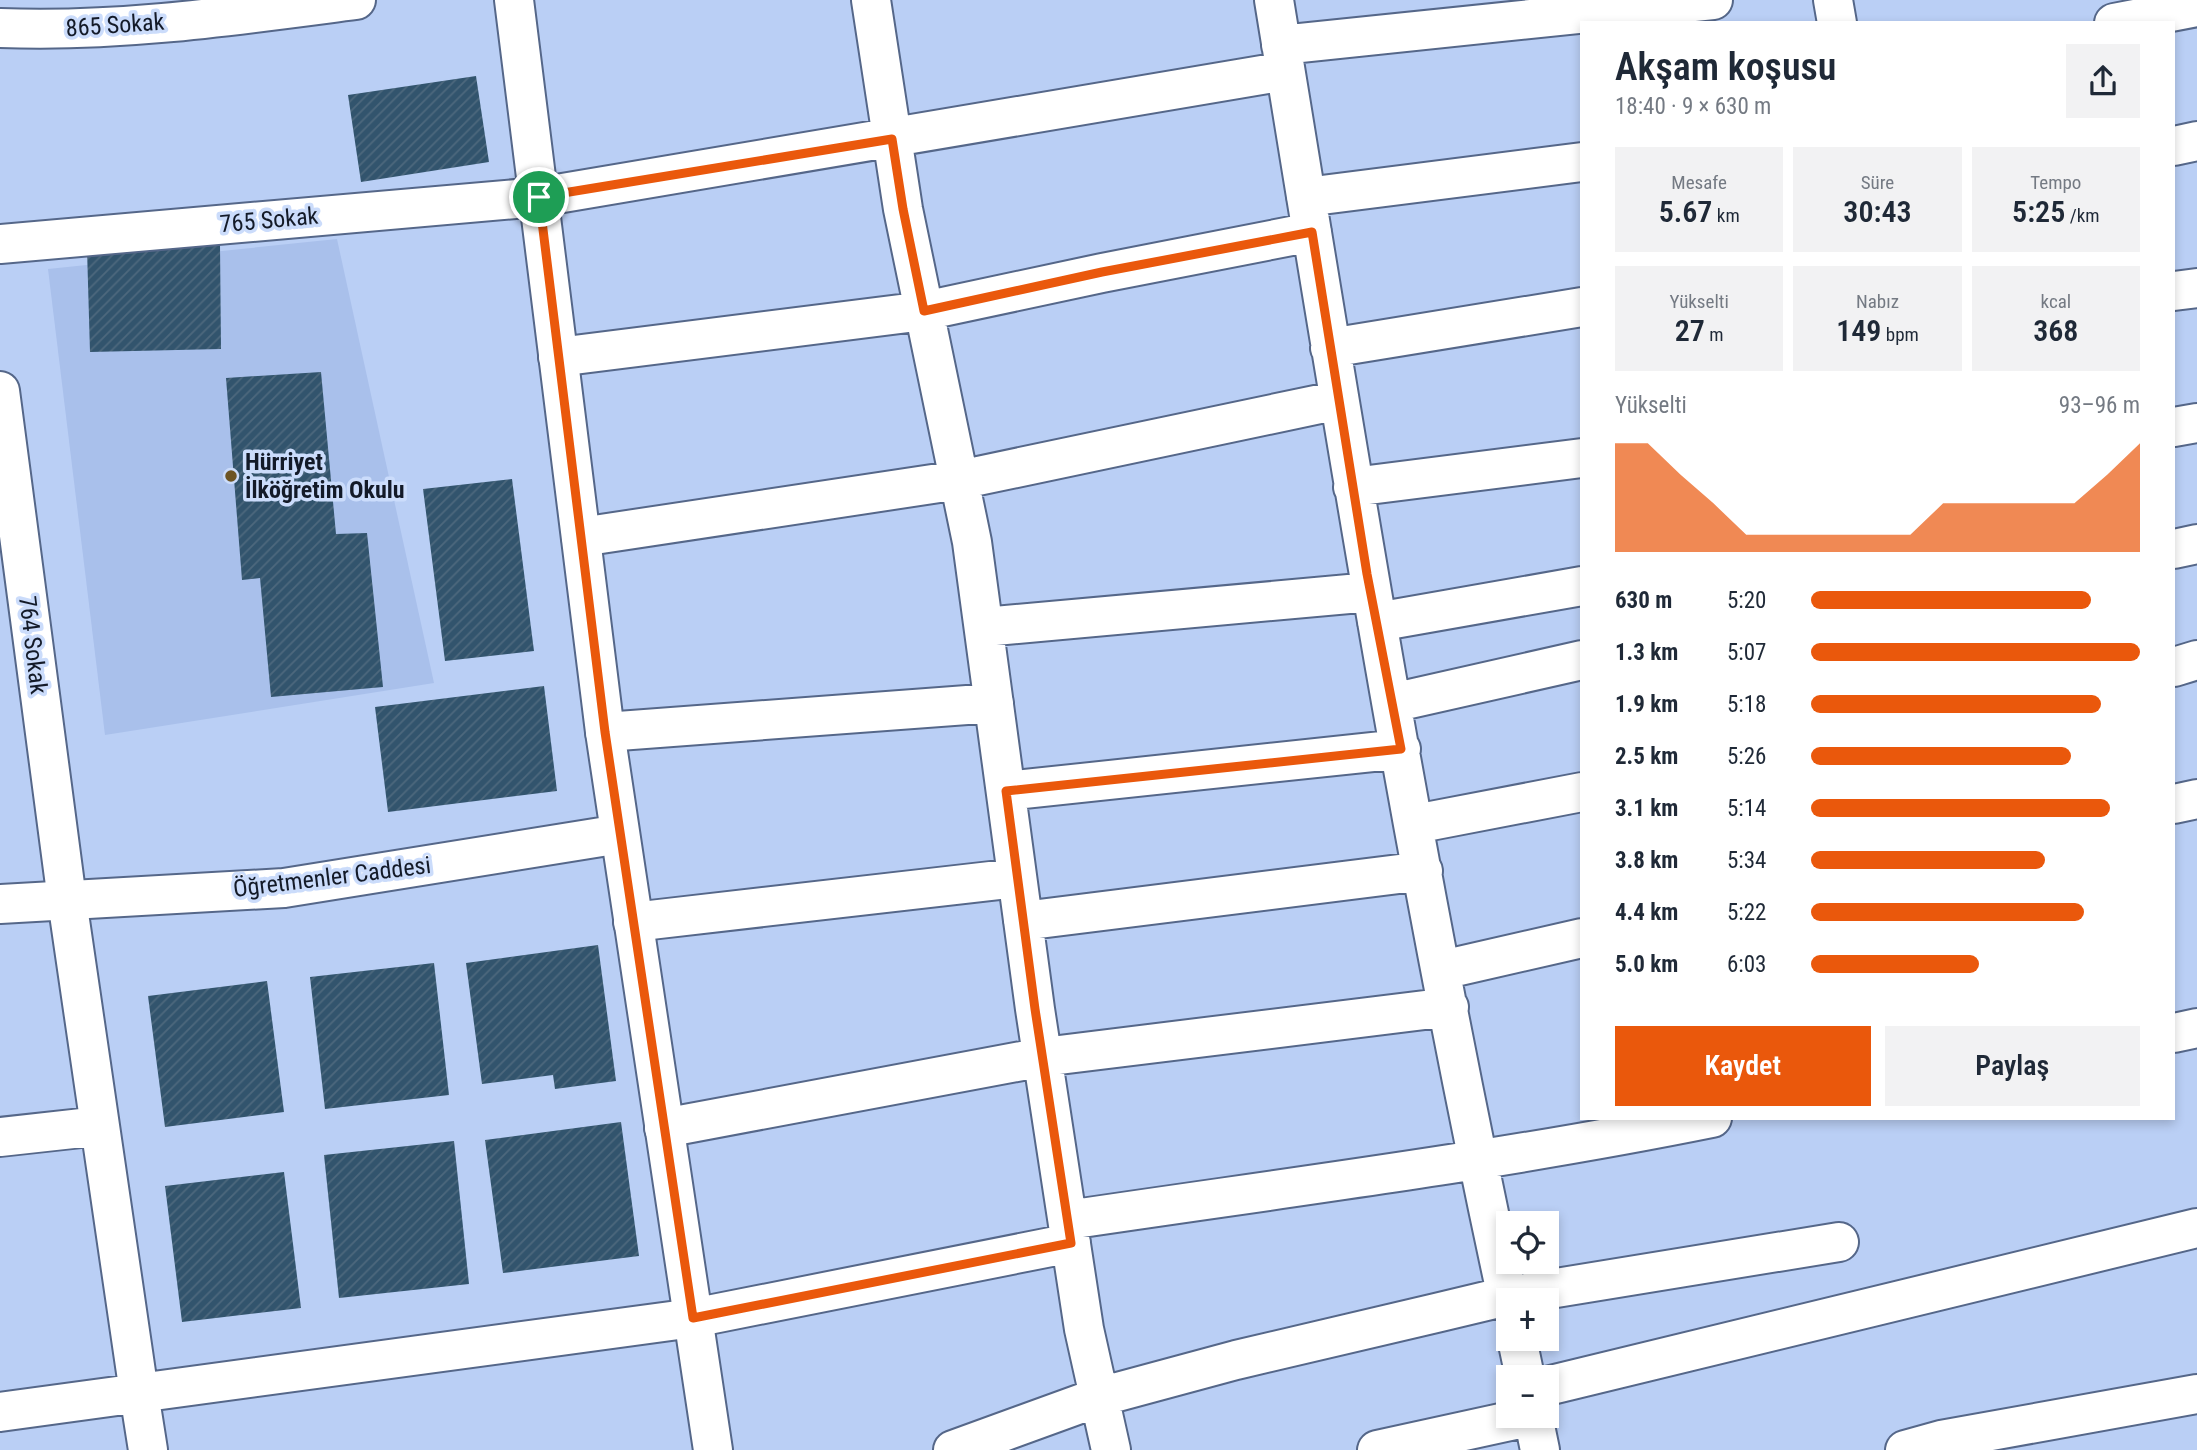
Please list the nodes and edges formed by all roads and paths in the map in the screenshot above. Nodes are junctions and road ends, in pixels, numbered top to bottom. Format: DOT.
graph roads {
  1 [pos="356,0"];
  2 [pos="514,0"];
  3 [pos="871,0"];
  4 [pos="1273,0"];
  5 [pos="1713,0"];
  6 [pos="1833,0"];
  7 [pos="297,4"];
  8 [pos="2197,7"];
  9 [pos="96,13"];
  10 [pos="1837,21"];
  11 [pos="2124,21"];
  12 [pos="0,28"];
  13 [pos="1283,58"];
  14 [pos="892,139"];
  15 [pos="2197,141"];
  16 [pos="2175,146"];
  17 [pos="1580,162"];
  18 [pos="539,197"];
  19 [pos="1309,215"];
  20 [pos="0,244"];
  21 [pos="2197,288"];
  22 [pos="2175,291"];
  23 [pos="1580,307"];
  24 [pos="924,311"];
  25 [pos="1330,348"];
  26 [pos="558,357"];
  27 [pos="0,391"];
  28 [pos="1339,400"];
  29 [pos="2197,423"];
  30 [pos="2175,427"];
  31 [pos="1580,458"];
  32 [pos="959,480"];
  33 [pos="1353,487"];
  34 [pos="581,537"];
  35 [pos="2197,544"];
  36 [pos="2175,549"];
  37 [pos="1580,586"];
  38 [pos="1374,607"];
  39 [pos="984,627"];
  40 [pos="1580,660"];
  41 [pos="2197,660"];
  42 [pos="2175,667"];
  43 [pos="994,703"];
  44 [pos="1392,703"];
  45 [pos="605,732"];
  46 [pos="1401,749"];
  47 [pos="1006,791"];
  48 [pos="1580,792"];
  49 [pos="2197,799"];
  50 [pos="2175,804"];
  51 [pos="1415,824"];
  52 [pos="620,834"];
  53 [pos="1423,871"];
  54 [pos="1017,878"];
  55 [pos="67,900"];
  56 [pos="0,904"];
  57 [pos="1023,921"];
  58 [pos="632,922"];
  59 [pos="1580,940"];
  60 [pos="1445,988"];
  61 [pos="2197,1028"];
  62 [pos="2175,1033"];
  63 [pos="1043,1057"];
  64 [pos="1702,1120"];
  65 [pos="100,1126"];
  66 [pos="664,1128"];
  67 [pos="0,1137"];
  68 [pos="1478,1159"];
  69 [pos="2197,1228"];
  70 [pos="1070,1231"];
  71 [pos="1839,1242"];
  72 [pos="1506,1288"];
  73 [pos="1559,1290"];
  74 [pos="1496,1302"];
  75 [pos="693,1318"];
  76 [pos="1559,1383"];
  77 [pos="139,1393"];
  78 [pos="2197,1394"];
  79 [pos="1099,1397"];
  80 [pos="0,1412"];
  81 [pos="1496,1424"];
  82 [pos="1535,1428"];
  83 [pos="148,1450"];
  84 [pos="713,1450"];
  85 [pos="953,1450"];
  86 [pos="1111,1450"];
  87 [pos="1377,1450"];
  88 [pos="1539,1450"];
  89 [pos="1905,1450"];
  1 -- 7 [label="street, 865 Sokak"];
  2 -- 18 [label="street"];
  3 -- 14 [label="street"];
  4 -- 13 [label="street"];
  5 -- 13 [label="street, 765 Sokak"];
  6 -- 10 [label="street"];
  7 -- 9 [label="street, 865 Sokak"];
  8 -- 11 [label="street"];
  9 -- 12 [label="street, 865 Sokak"];
  13 -- 14 [label="street, 765 Sokak"];
  13 -- 19 [label="street"];
  14 -- 18 [label="street, 765 Sokak"];
  14 -- 24 [label="street"];
  15 -- 16 [label="street"];
  17 -- 19 [label="street"];
  18 -- 20 [label="street, 765 Sokak"];
  18 -- 26 [label="street"];
  19 -- 24 [label="street"];
  19 -- 25 [label="street"];
  21 -- 22 [label="street"];
  23 -- 25 [label="street"];
  24 -- 26 [label="street"];
  24 -- 32 [label="street"];
  25 -- 28 [label="street"];
  26 -- 34 [label="street"];
  27 -- 55 [label="street, 764 Sokak"];
  28 -- 32 [label="street"];
  28 -- 33 [label="street"];
  29 -- 30 [label="street"];
  31 -- 33 [label="street"];
  32 -- 34 [label="street"];
  32 -- 39 [label="street"];
  33 -- 38 [label="street"];
  34 -- 45 [label="street"];
  35 -- 36 [label="street"];
  37 -- 38 [label="street"];
  38 -- 39 [label="street"];
  38 -- 44 [label="street"];
  39 -- 43 [label="street"];
  40 -- 44 [label="street"];
  41 -- 42 [label="street"];
  43 -- 45 [label="street"];
  43 -- 47 [label="street"];
  44 -- 46 [label="street"];
  45 -- 52 [label="street"];
  46 -- 47 [label="street"];
  46 -- 51 [label="street"];
  47 -- 54 [label="street"];
  48 -- 51 [label="street"];
  49 -- 50 [label="street"];
  51 -- 53 [label="street"];
  52 -- 55 [label="street, Öğretmenler Caddesi"];
  52 -- 58 [label="street"];
  53 -- 57 [label="street"];
  53 -- 60 [label="street"];
  54 -- 57 [label="street"];
  54 -- 58 [label="street"];
  55 -- 56 [label="street, Öğretmenler Caddesi"];
  55 -- 65 [label="street, 764 Sokak"];
  57 -- 63 [label="street"];
  58 -- 66 [label="street"];
  59 -- 60 [label="street"];
  60 -- 63 [label="street"];
  60 -- 68 [label="street"];
  61 -- 62 [label="street"];
  63 -- 66 [label="street"];
  63 -- 70 [label="street"];
  64 -- 68 [label="street"];
  65 -- 67 [label="street"];
  65 -- 77 [label="street, 764 Sokak"];
  66 -- 75 [label="street"];
  68 -- 70 [label="street"];
  68 -- 72 [label="street"];
  69 -- 76 [label="street"];
  70 -- 75 [label="street"];
  70 -- 79 [label="street"];
  71 -- 73 [label="street"];
  74 -- 79 [label="street"];
  75 -- 77 [label="street"];
  75 -- 84 [label="street"];
  77 -- 80 [label="street"];
  77 -- 83 [label="street, 764 Sokak"];
  78 -- 89 [label="street"];
  79 -- 85 [label="street"];
  79 -- 86 [label="street"];
  81 -- 87 [label="street"];
  82 -- 88 [label="street"];
}
